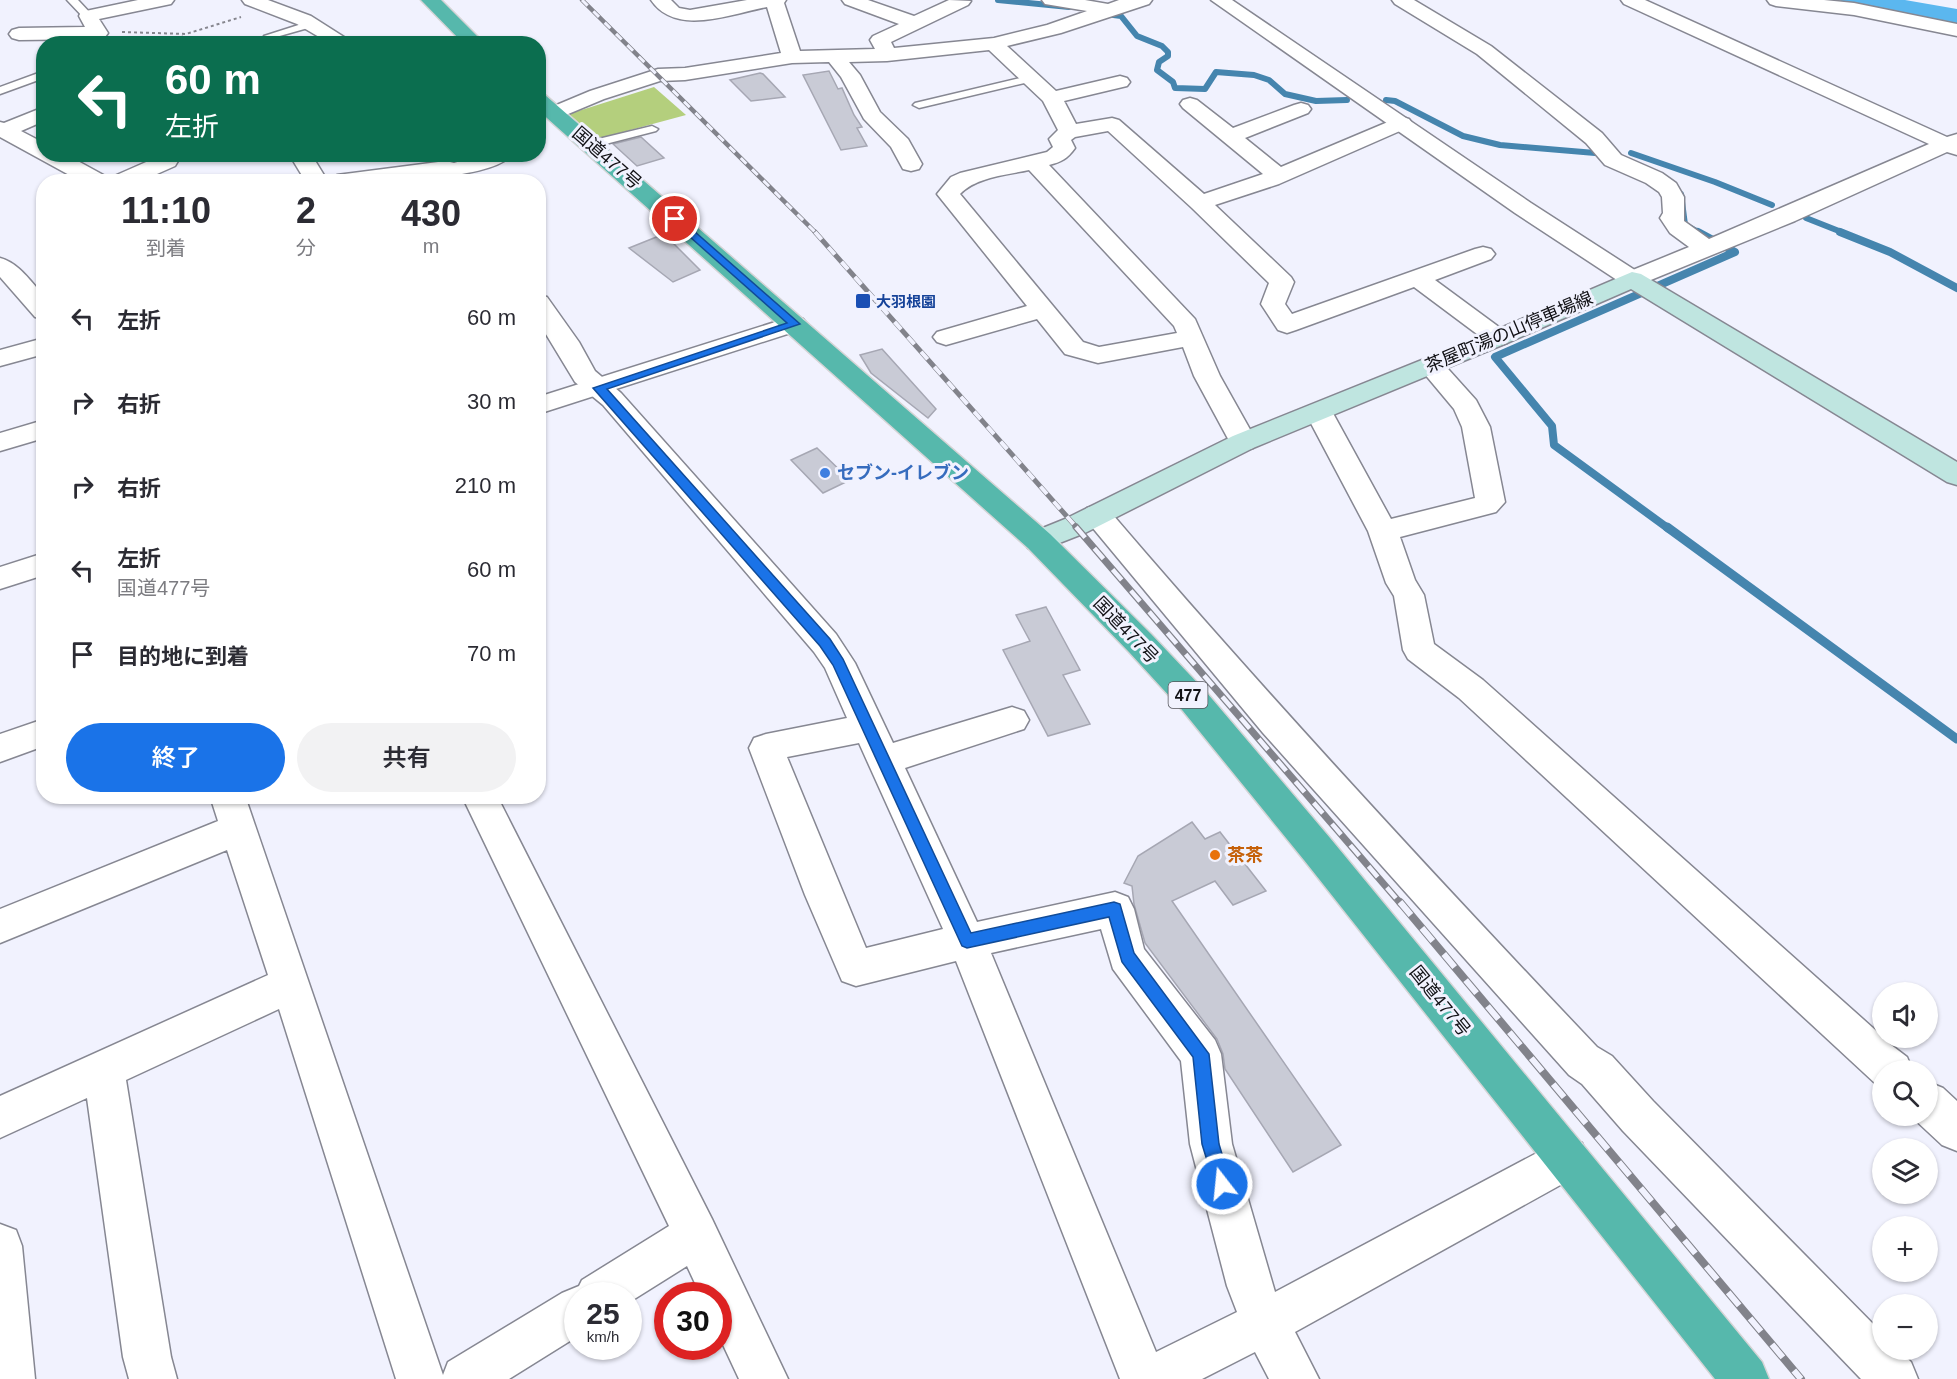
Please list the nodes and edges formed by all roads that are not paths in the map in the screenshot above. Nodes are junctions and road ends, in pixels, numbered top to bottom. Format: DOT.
graph roads {
  1 [pos="72,0"];
  2 [pos="165,0"];
  3 [pos="430,0"];
  4 [pos="660,0"];
  5 [pos="776,0"];
  6 [pos="854,0"];
  7 [pos="1051,0"];
  8 [pos="1143,0"];
  9 [pos="1220,0"];
  10 [pos="1401,0"];
  11 [pos="1629,0"];
  12 [pos="1776,0"];
  13 [pos="962,1"];
  14 [pos="259,3"];
  15 [pos="1101,12"];
  16 [pos="915,23"];
  17 [pos="93,24"];
  18 [pos="311,24"];
  19 [pos="1957,30"];
  20 [pos="19,34"];
  21 [pos="269,36"];
  22 [pos="328,36"];
  23 [pos="468,36"];
  24 [pos="994,44"];
  25 [pos="887,55"];
  26 [pos="792,57"];
  27 [pos="836,58"];
  28 [pos="36,77"];
  29 [pos="1029,79"];
  30 [pos="1120,82"];
  31 [pos="0,92"];
  32 [pos="1052,98"];
  33 [pos="1190,104"];
  34 [pos="920,105"];
  35 [pos="36,108"];
  36 [pos="1300,109"];
  37 [pos="551,116"];
  38 [pos="1402,123"];
  39 [pos="652,129"];
  40 [pos="1069,130"];
  41 [pos="4,133"];
  42 [pos="1231,136"];
  43 [pos="590,144"];
  44 [pos="1953,144"];
  45 [pos="36,148"];
  46 [pos="63,162"];
  47 [pos="163,162"];
  48 [pos="486,162"];
  49 [pos="1034,162"];
  50 [pos="911,164"];
  51 [pos="447,169"];
  52 [pos="84,174"];
  53 [pos="137,174"];
  54 [pos="405,174"];
  55 [pos="1278,176"];
  56 [pos="1200,203"];
  57 [pos="1716,246"];
  58 [pos="1483,254"];
  59 [pos="0,265"];
  60 [pos="1418,278"];
  61 [pos="1635,280"];
  62 [pos="36,303"];
  63 [pos="1044,309"];
  64 [pos="546,313"];
  65 [pos="794,324"];
  66 [pos="946,337"];
  67 [pos="1192,338"];
  68 [pos="1498,338"];
  69 [pos="36,348"];
  70 [pos="0,358"];
  71 [pos="1431,366"];
  72 [pos="599,388"];
  73 [pos="546,404"];
  74 [pos="1319,412"];
  75 [pos="36,431"];
  76 [pos="0,442"];
  77 [pos="1243,442"];
  78 [pos="1957,475"];
  79 [pos="1097,515"];
  80 [pos="1383,531"];
  81 [pos="1039,541"];
  82 [pos="36,567"];
  83 [pos="0,578"];
  84 [pos="1012,720"];
  85 [pos="36,735"];
  86 [pos="877,744"];
  87 [pos="0,748"];
  88 [pos="483,804"];
  89 [pos="233,813"];
  90 [pos="0,926"];
  91 [pos="967,941"];
  92 [pos="291,984"];
  93 [pos="1880,1060"];
  94 [pos="103,1068"];
  95 [pos="1938,1112"];
  96 [pos="0,1117"];
  97 [pos="1957,1130"];
  98 [pos="1567,1158"];
  99 [pos="696,1235"];
  100 [pos="0,1246"];
  101 [pos="620,1282"];
  102 [pos="564,1318"];
  103 [pos="1264,1323"];
  104 [pos="1732,1375"];
  105 [pos="11,1379"];
  106 [pos="153,1379"];
  107 [pos="420,1379"];
  108 [pos="465,1379"];
  109 [pos="764,1379"];
  110 [pos="1144,1379"];
  111 [pos="1152,1379"];
  112 [pos="1295,1379"];
  113 [pos="1894,1379"];
  1 -- 17 [label="lane"];
  2 -- 17 [label="street"];
  3 -- 23 [label="highway"];
  4 -- 5 [label="street"];
  5 -- 26 [label="street"];
  6 -- 16 [label="street"];
  7 -- 15 [label="street"];
  8 -- 15 [label="street"];
  9 -- 38 [label="street"];
  10 -- 57 [label="street"];
  11 -- 44 [label="street"];
  12 -- 19 [label="street"];
  13 -- 16 [label="street"];
  14 -- 18 [label="street"];
  15 -- 24 [label="street"];
  16 -- 25 [label="street"];
  17 -- 20 [label="street"];
  18 -- 21 [label="lane"];
  18 -- 22 [label="street"];
  24 -- 25 [label="street"];
  24 -- 29 [label="street"];
  25 -- 27 [label="street"];
  26 -- 27 [label="street"];
  26 -- 37 [label="street"];
  27 -- 50 [label="street"];
  28 -- 31 [label="lane"];
  29 -- 32 [label="street"];
  29 -- 34 [label="lane"];
  30 -- 32 [label="street"];
  32 -- 40 [label="street"];
  33 -- 42 [label="street"];
  35 -- 41 [label="street"];
  36 -- 42 [label="street"];
  37 -- 43 [label="highway, 国道477号 / 477"];
  38 -- 55 [label="street"];
  38 -- 61 [label="street"];
  39 -- 43 [label="lane"];
  40 -- 49 [label="street"];
  40 -- 56 [label="street"];
  41 -- 45 [label="street"];
  42 -- 55 [label="street"];
  43 -- 65 [label="highway, 国道477号 / 477"];
  44 -- 57 [label="street"];
  46 -- 52 [label="street"];
  47 -- 53 [label="street"];
  48 -- 51 [label="street"];
  49 -- 63 [label="street"];
  49 -- 67 [label="street"];
  51 -- 54 [label="street"];
  55 -- 56 [label="street"];
  56 -- 60 [label="street"];
  57 -- 61 [label="street"];
  58 -- 60 [label="street"];
  59 -- 62 [label="street"];
  60 -- 68 [label="street"];
  61 -- 68 [label="main road, 茶屋町湯の山停車場線"];
  61 -- 78 [label="main road"];
  63 -- 66 [label="street"];
  63 -- 67 [label="street"];
  64 -- 72 [label="street"];
  65 -- 72 [label="street"];
  65 -- 81 [label="highway, 国道477号 / 477"];
  67 -- 77 [label="street"];
  68 -- 71 [label="main road, 茶屋町湯の山停車場線"];
  69 -- 70 [label="street"];
  71 -- 74 [label="main road, 茶屋町湯の山停車場線"];
  71 -- 80 [label="street"];
  72 -- 73 [label="street"];
  72 -- 86 [label="street"];
  74 -- 77 [label="main road, 茶屋町湯の山停車場線"];
  74 -- 80 [label="street"];
  75 -- 76 [label="street"];
  77 -- 79 [label="main road, 茶屋町湯の山停車場線"];
  79 -- 81 [label="main road, 茶屋町湯の山停車場線"];
  79 -- 113 [label="street"];
  80 -- 93 [label="street"];
  81 -- 98 [label="highway, 国道477号 / 477"];
  82 -- 83 [label="street"];
  84 -- 86 [label="street"];
  85 -- 87 [label="street"];
  86 -- 91 [label="street"];
  86 -- 91 [label="street"];
  88 -- 99 [label="street"];
  89 -- 90 [label="street"];
  89 -- 92 [label="street"];
  91 -- 103 [label="street"];
  91 -- 110 [label="street"];
  92 -- 94 [label="street"];
  92 -- 107 [label="street"];
  94 -- 96 [label="street"];
  94 -- 106 [label="street"];
  95 -- 97 [label="street"];
  98 -- 103 [label="street"];
  98 -- 104 [label="highway, 国道477号 / 477"];
  99 -- 101 [label="street"];
  99 -- 109 [label="street"];
  100 -- 105 [label="street"];
  102 -- 108 [label="street"];
  103 -- 111 [label="street"];
  103 -- 112 [label="street"];
}
